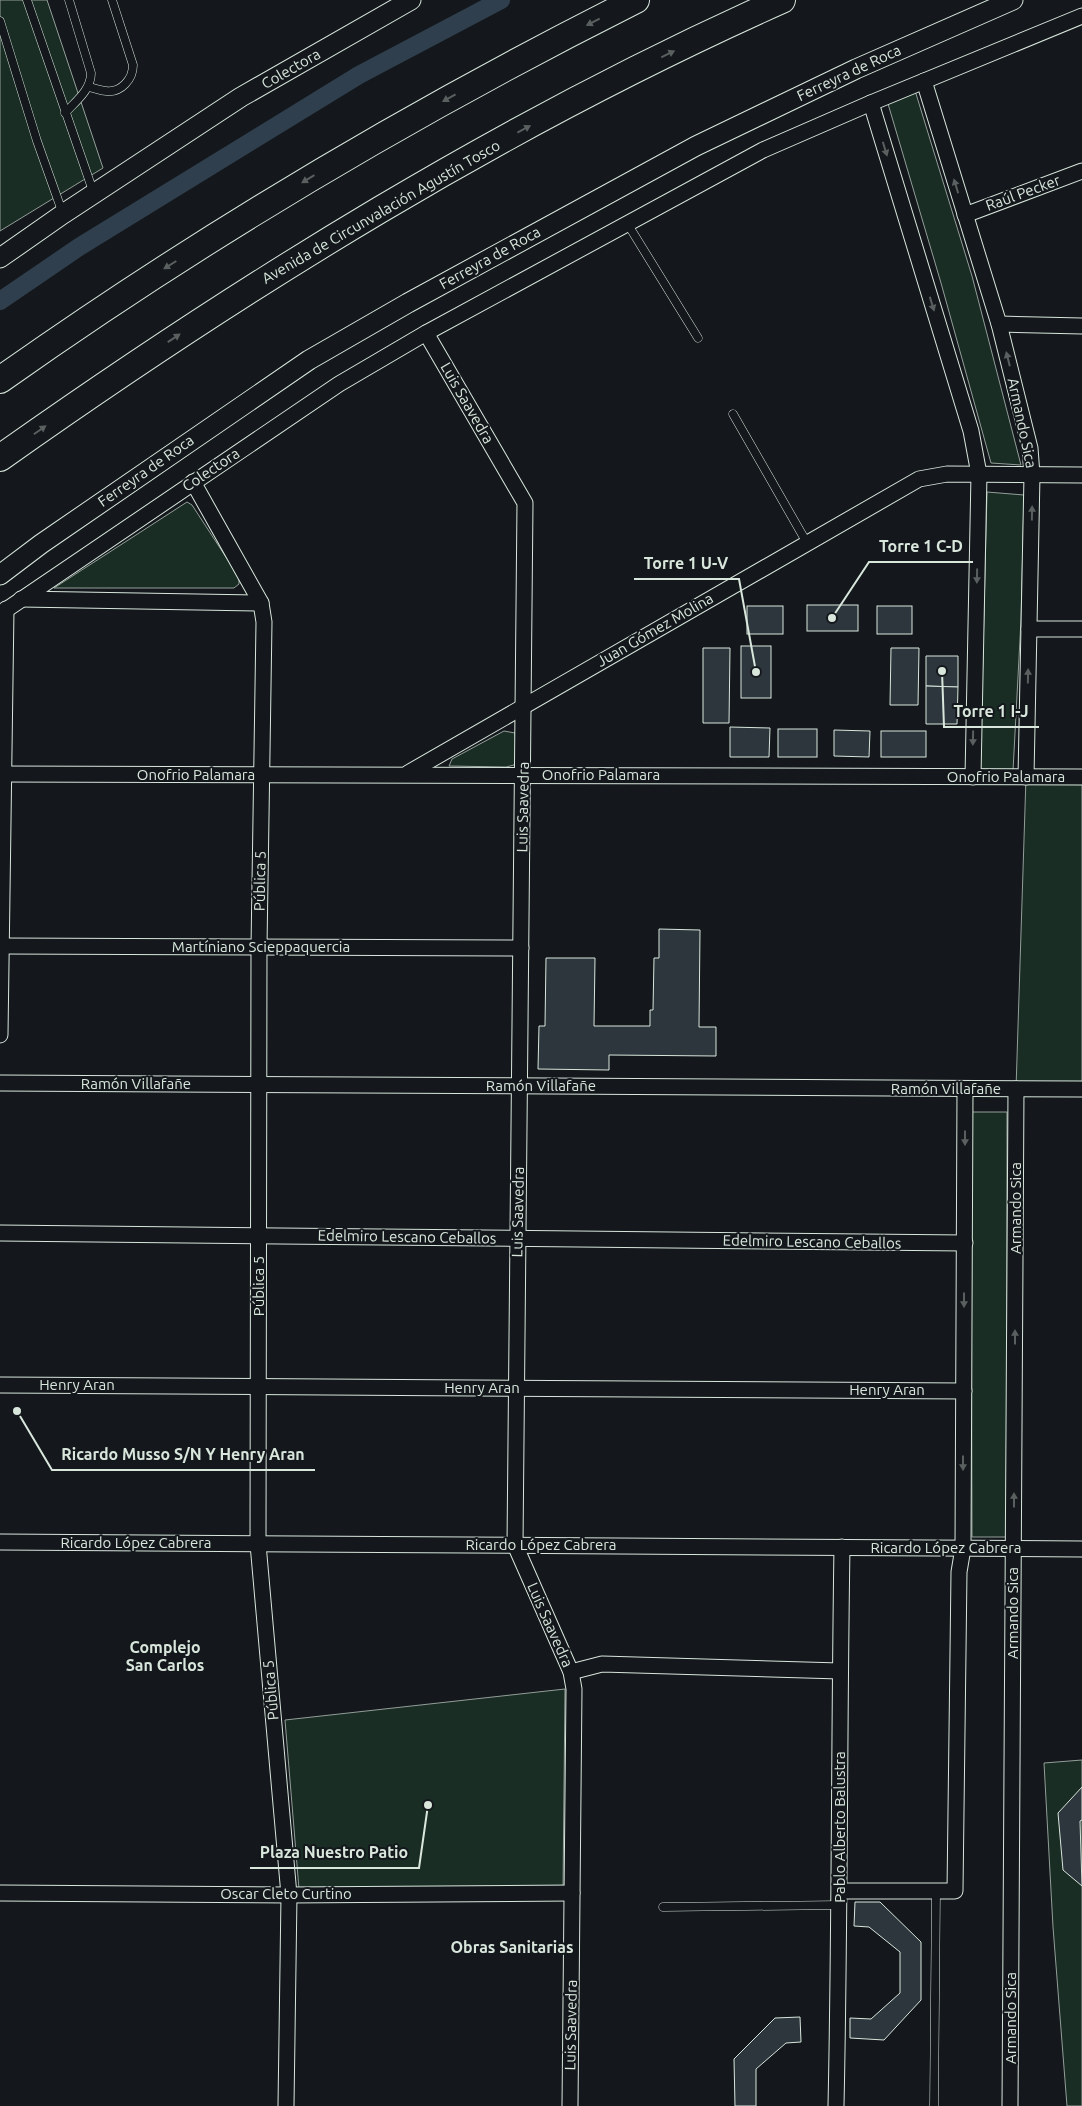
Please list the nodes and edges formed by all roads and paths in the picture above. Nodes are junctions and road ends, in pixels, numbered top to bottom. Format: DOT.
graph roads {
  1 [pos="28,0"];
  2 [pos="69,0"];
  3 [pos="112,0"];
  4 [pos="410,0"];
  5 [pos="636,0"];
  6 [pos="782,0"];
  7 [pos="1013,0"];
  8 [pos="1082,16"];
  9 [pos="0,21"];
  10 [pos="924,81"];
  11 [pos="89,87"];
  12 [pos="870,102"];
  13 [pos="65,113"];
  14 [pos="1082,171"];
  15 [pos="94,194"];
  16 [pos="63,214"];
  17 [pos="964,215"];
  18 [pos="627,223"];
  19 [pos="0,258"];
  20 [pos="999,324"];
  21 [pos="1082,326"];
  22 [pos="426,333"];
  23 [pos="698,338"];
  24 [pos="0,380"];
  25 [pos="733,414"];
  26 [pos="0,458"];
  27 [pos="979,474"];
  28 [pos="1032,475"];
  29 [pos="1082,475"];
  30 [pos="193,482"];
  31 [pos="807,543"];
  32 [pos="0,575"];
  33 [pos="21,599"];
  34 [pos="260,603"];
  35 [pos="3,612"];
  36 [pos="1030,628"];
  37 [pos="1082,629"];
  38 [pos="524,707"];
  39 [pos="2,774"];
  40 [pos="406,774"];
  41 [pos="262,775"];
  42 [pos="523,775"];
  43 [pos="973,777"];
  44 [pos="1026,777"];
  45 [pos="1082,777"];
  46 [pos="2,946"];
  47 [pos="259,946"];
  48 [pos="521,948"];
  49 [pos="0,1035"];
  50 [pos="0,1083"];
  51 [pos="259,1085"];
  52 [pos="520,1086"];
  53 [pos="966,1089"];
  54 [pos="1016,1089"];
  55 [pos="1082,1089"];
  56 [pos="0,1233"];
  57 [pos="259,1236"];
  58 [pos="518,1239"];
  59 [pos="965,1244"];
  60 [pos="0,1385"];
  61 [pos="258,1387"];
  62 [pos="516,1388"];
  63 [pos="964,1391"];
  64 [pos="0,1542"];
  65 [pos="258,1544"];
  66 [pos="515,1545"];
  67 [pos="842,1547"];
  68 [pos="963,1548"];
  69 [pos="1014,1548"];
  70 [pos="1082,1549"];
  71 [pos="840,1671"];
  72 [pos="571,1672"];
  73 [pos="936,1891"];
  74 [pos="0,1893"];
  75 [pos="572,1893"];
  76 [pos="289,1894"];
  77 [pos="840,1898"];
  78 [pos="663,1907"];
  79 [pos="286,2106"];
  80 [pos="570,2106"];
  81 [pos="836,2106"];
  82 [pos="934,2106"];
  83 [pos="1010,2106"];
  1 -- 13 [label="lane"];
  2 -- 11 [label="lane"];
  3 -- 11 [label="lane"];
  4 -- 15 [label="street, Colectora"];
  5 -- 24 [label="highway, one-way"];
  26 -- 6 [label="highway, Avenida de Circunvalación Agustín Tosco, one-way"];
  7 -- 32 [label="street, Ferreyra de Roca"];
  8 -- 10 [label="street"];
  9 -- 16 [label="lane"];
  10 -- 12 [label="street"];
  17 -- 10 [label="street, Armando Sica, one-way"];
  11 -- 13 [label="lane"];
  12 -- 18 [label="street"];
  12 -- 27 [label="street, one-way"];
  13 -- 15 [label="lane"];
  14 -- 17 [label="street, Raúl Pecker"];
  15 -- 16 [label="street, Colectora"];
  16 -- 19 [label="street, Colectora"];
  17 -- 20 [label="street, Armando Sica"];
  18 -- 22 [label="street"];
  18 -- 23 [label="lane"];
  20 -- 21 [label="street"];
  28 -- 20 [label="street, Armando Sica, one-way"];
  22 -- 30 [label="street, Colectora"];
  22 -- 38 [label="street, Luis Saavedra"];
  25 -- 31 [label="lane"];
  27 -- 28 [label="street, Juan Gómez Molina"];
  27 -- 31 [label="street, Juan Gómez Molina"];
  27 -- 43 [label="street, one-way"];
  28 -- 29 [label="street, Juan Gómez Molina"];
  36 -- 28 [label="street, Armando Sica, one-way"];
  30 -- 33 [label="street, Colectora"];
  30 -- 34 [label="street, Pública 5"];
  31 -- 38 [label="street, Juan Gómez Molina"];
  33 -- 34 [label="street"];
  33 -- 35 [label="street, Colectora"];
  34 -- 41 [label="street, Pública 5"];
  35 -- 39 [label="street"];
  36 -- 37 [label="street"];
  44 -- 36 [label="street, Armando Sica, one-way"];
  38 -- 40 [label="street, Juan Gómez Molina"];
  38 -- 42 [label="street, Luis Saavedra"];
  39 -- 41 [label="street, Onofrio Palamara"];
  39 -- 46 [label="street"];
  40 -- 41 [label="street, Onofrio Palamara"];
  40 -- 42 [label="street, Onofrio Palamara"];
  41 -- 47 [label="street, Pública 5"];
  42 -- 43 [label="street, Onofrio Palamara"];
  42 -- 48 [label="street, Luis Saavedra"];
  43 -- 44 [label="street, Onofrio Palamara"];
  44 -- 45 [label="street, Onofrio Palamara"];
  46 -- 47 [label="street, Martíniano Scieppaquercia"];
  46 -- 49 [label="street"];
  47 -- 48 [label="street, Martíniano Scieppaquercia"];
  47 -- 51 [label="street, Pública 5"];
  48 -- 52 [label="street, Luis Saavedra"];
  50 -- 51 [label="street, Ramón Villafañe"];
  51 -- 52 [label="street, Ramón Villafañe"];
  51 -- 57 [label="street, Pública 5"];
  52 -- 53 [label="street, Ramón Villafañe"];
  52 -- 58 [label="street, Luis Saavedra"];
  53 -- 54 [label="street, Ramón Villafañe"];
  53 -- 59 [label="street, one-way"];
  54 -- 55 [label="street, Ramón Villafañe"];
  69 -- 54 [label="street, Armando Sica, one-way"];
  56 -- 57 [label="street, Edelmiro Lescano Ceballos"];
  57 -- 58 [label="street, Edelmiro Lescano Ceballos"];
  57 -- 61 [label="street, Pública 5"];
  58 -- 59 [label="street, Edelmiro Lescano Ceballos"];
  58 -- 62 [label="street, Luis Saavedra"];
  59 -- 63 [label="street, one-way"];
  60 -- 61 [label="street, Henry Aran"];
  61 -- 62 [label="street, Henry Aran"];
  61 -- 65 [label="street, Pública 5"];
  62 -- 63 [label="street, Henry Aran"];
  62 -- 66 [label="street, Luis Saavedra"];
  63 -- 68 [label="street, one-way"];
  64 -- 65 [label="street, Ricardo López Cabrera"];
  65 -- 66 [label="street, Ricardo López Cabrera"];
  65 -- 76 [label="street, Pública 5"];
  66 -- 67 [label="street, Ricardo López Cabrera"];
  66 -- 72 [label="street, Luis Saavedra"];
  67 -- 68 [label="street, Ricardo López Cabrera"];
  67 -- 71 [label="street, Pablo Alberto Balustra"];
  68 -- 69 [label="street, Ricardo López Cabrera"];
  68 -- 73 [label="street"];
  69 -- 70 [label="street, Ricardo López Cabrera"];
  69 -- 83 [label="street, Armando Sica"];
  71 -- 72 [label="street"];
  71 -- 77 [label="street, Pablo Alberto Balustra"];
  72 -- 75 [label="street, Luis Saavedra"];
  73 -- 77 [label="street"];
  73 -- 82 [label="lane"];
  74 -- 76 [label="street, Oscar Cleto Curtino"];
  75 -- 76 [label="street, Oscar Cleto Curtino"];
  75 -- 80 [label="street, Luis Saavedra"];
  76 -- 79 [label="street, Pública 5"];
  77 -- 78 [label="lane"];
  77 -- 81 [label="street, Pablo Alberto Balustra"];
}
